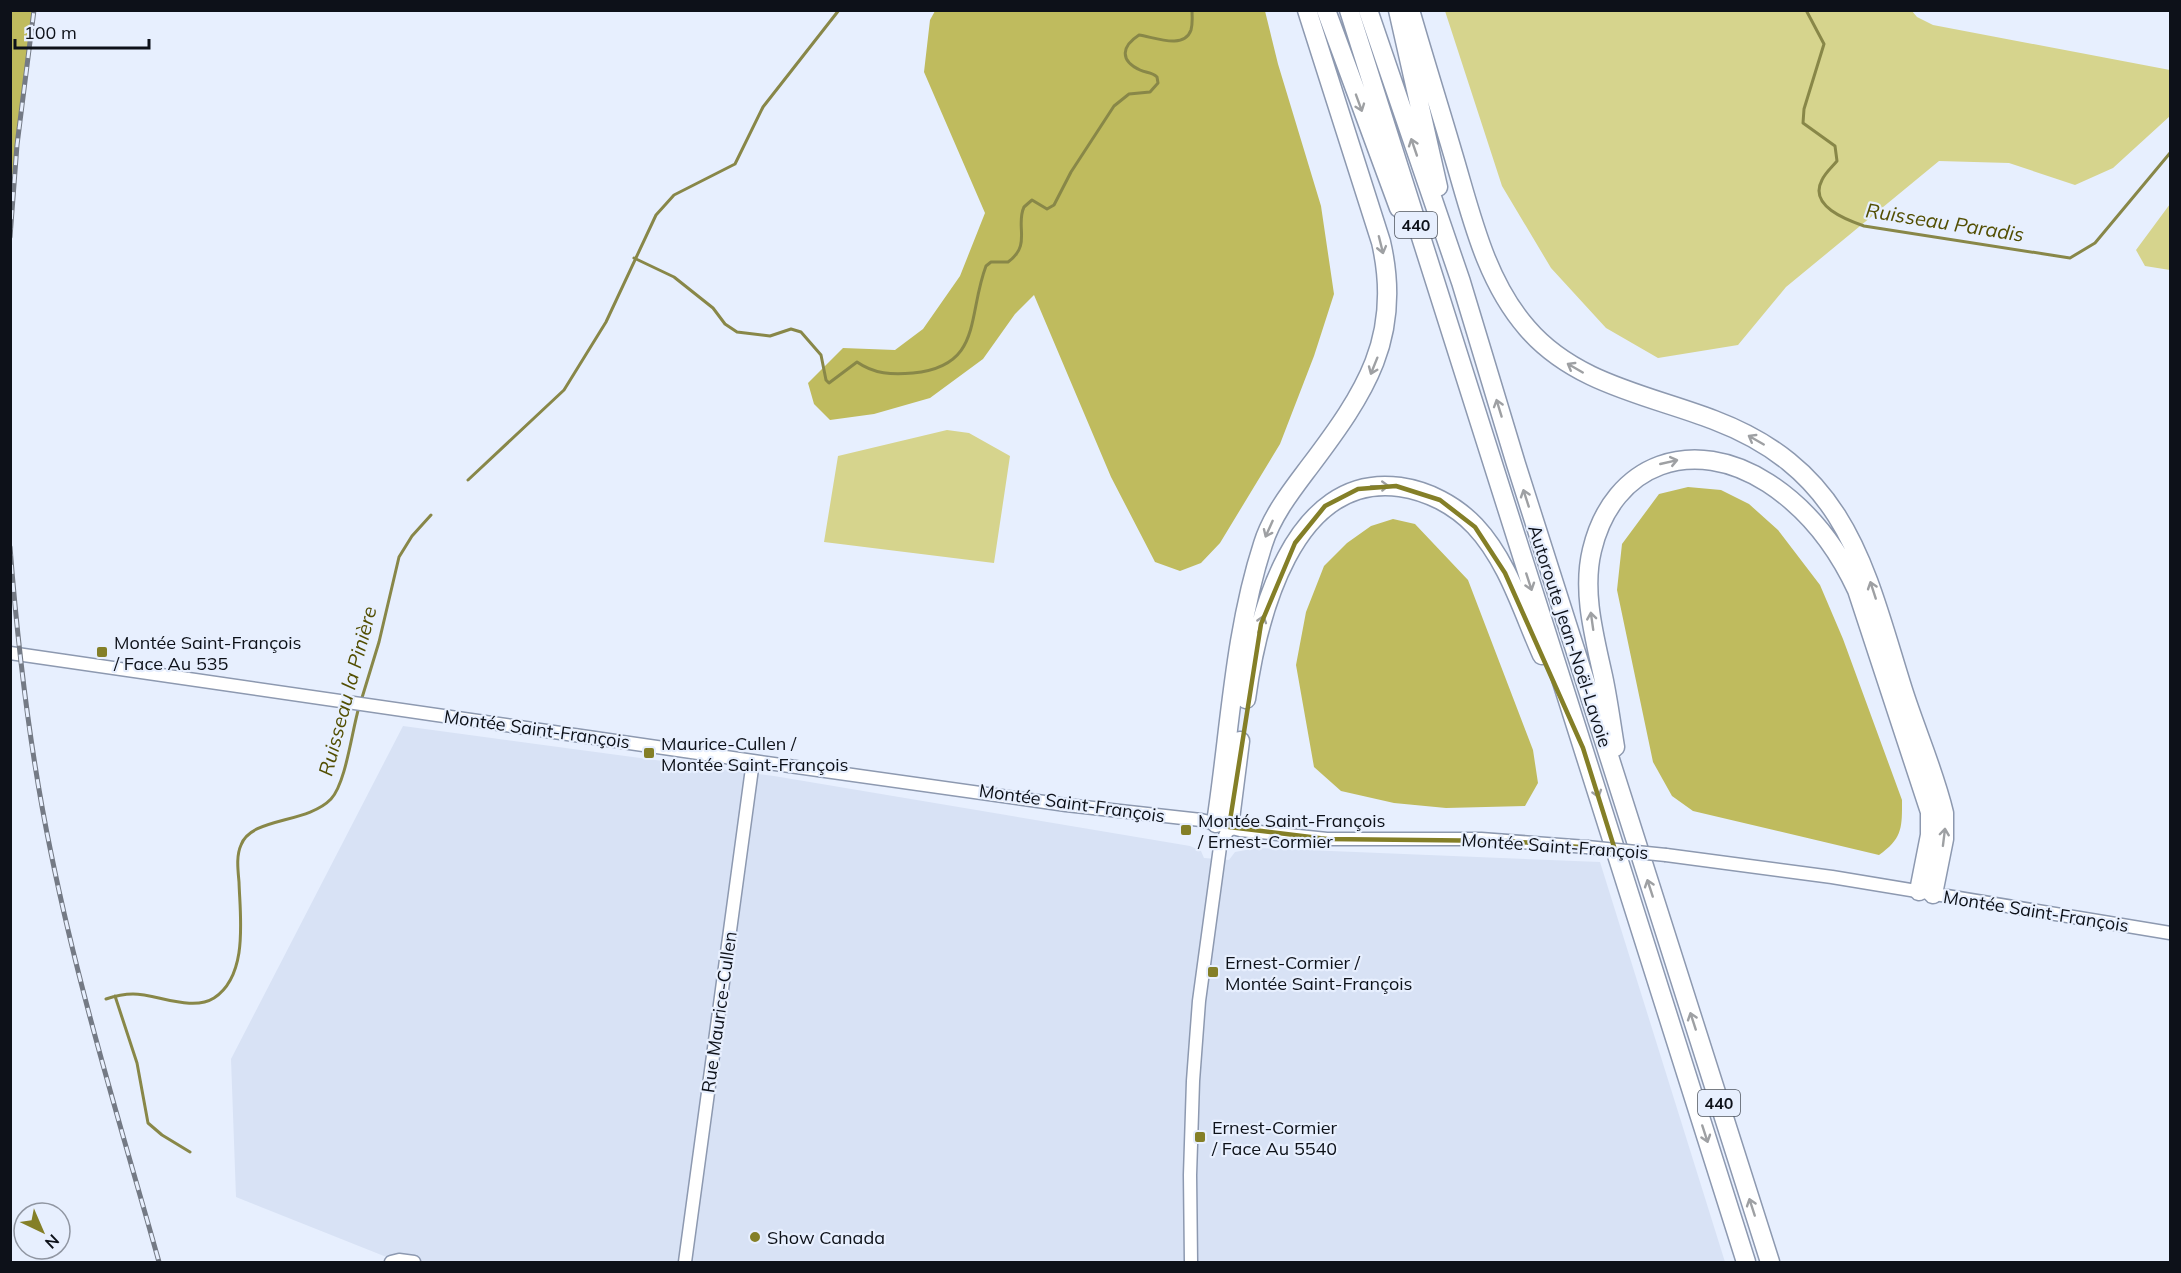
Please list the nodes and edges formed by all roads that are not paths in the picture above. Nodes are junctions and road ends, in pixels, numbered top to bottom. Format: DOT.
graph roads {
  1 [pos="1307,10"];
  2 [pos="1326,10"];
  3 [pos="1348,10"];
  4 [pos="1368,10"];
  5 [pos="1398,10"];
  6 [pos="1410,10"];
  7 [pos="1461,282"];
  8 [pos="1473,407"];
  9 [pos="10,653"];
  10 [pos="1583,748"];
  11 [pos="753,761"];
  12 [pos="1627,814"];
  13 [pos="1222,825"];
  14 [pos="1926,893"];
  15 [pos="2170,933"];
  16 [pos="391,1263"];
  17 [pos="414,1263"];
  18 [pos="685,1263"];
  19 [pos="1191,1263"];
  20 [pos="1746,1263"];
  21 [pos="1770,1263"];
  1 -- 13 [label="highway, one-way"];
  2 -- 8 [label="highway, one-way"];
  3 -- 8 [label="highway, Autoroute Jean-Noël-Lavoie / 440"];
  7 -- 4 [label="highway, Autoroute Jean-Noël-Lavoie / 440, one-way"];
  5 -- 7 [label="highway"];
  14 -- 6 [label="highway, one-way"];
  12 -- 7 [label="highway, Autoroute Jean-Noël-Lavoie / 440, one-way"];
  8 -- 10 [label="highway, Autoroute Jean-Noël-Lavoie / 440, one-way"];
  9 -- 11 [label="street, Montée Saint-François"];
  13 -- 10 [label="highway, one-way"];
  10 -- 20 [label="highway, Autoroute Jean-Noël-Lavoie / 440, one-way"];
  11 -- 13 [label="street, Montée Saint-François"];
  11 -- 18 [label="street, Rue Maurice-Cullen"];
  12 -- 14 [label="highway, one-way"];
  21 -- 12 [label="highway, Autoroute Jean-Noël-Lavoie / 440, one-way"];
  13 -- 14 [label="street, Montée Saint-François, bridge"];
  13 -- 19 [label="street"];
  14 -- 15 [label="street, Montée Saint-François"];
  16 -- 17 [label="street"];
}
